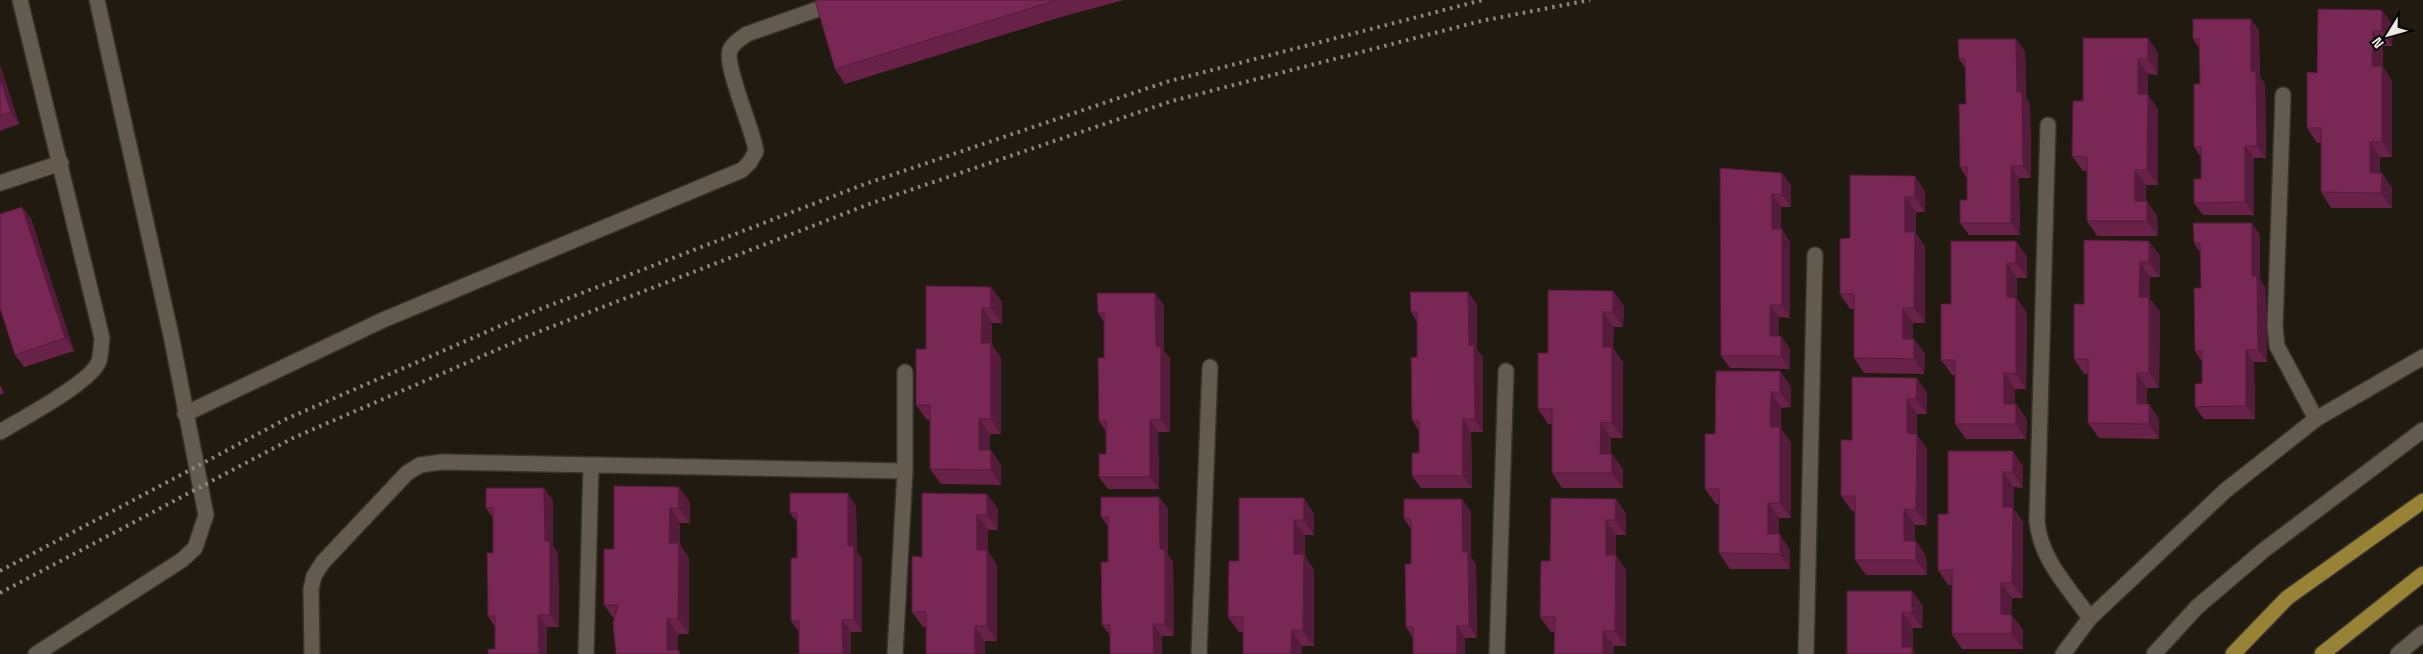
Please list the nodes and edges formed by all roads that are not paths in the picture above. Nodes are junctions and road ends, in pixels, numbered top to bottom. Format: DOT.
graph roads {
  1 [pos="20,0"];
  2 [pos="97,0"];
  3 [pos="844,0"];
  4 [pos="2283,96"];
  5 [pos="2048,125"];
  6 [pos="61,163"];
  7 [pos="0,183"];
  8 [pos="1815,256"];
  9 [pos="2423,357"];
  10 [pos="1210,367"];
  11 [pos="1506,371"];
  12 [pos="905,372"];
  13 [pos="185,414"];
  14 [pos="2316,419"];
  15 [pos="2423,430"];
  16 [pos="0,432"];
  17 [pos="592,466"];
  18 [pos="905,471"];
  19 [pos="2423,501"];
  20 [pos="2423,574"];
  21 [pos="2090,618"];
  22 [pos="2423,633"];
  23 [pos="36,654"];
  24 [pos="312,654"];
  25 [pos="586,654"];
  26 [pos="894,654"];
  27 [pos="1199,654"];
  28 [pos="1497,654"];
  29 [pos="1806,654"];
  30 [pos="2063,654"];
  31 [pos="2154,654"];
  32 [pos="2233,654"];
  33 [pos="2322,654"];
  34 [pos="2398,654"];
  1 -- 6 [label="street"];
  2 -- 13 [label="street"];
  3 -- 13 [label="street"];
  4 -- 14 [label="street"];
  5 -- 21 [label="street"];
  6 -- 7 [label="street"];
  6 -- 16 [label="street"];
  8 -- 29 [label="street"];
  9 -- 14 [label="street"];
  10 -- 27 [label="street"];
  11 -- 28 [label="street"];
  12 -- 18 [label="street"];
  13 -- 23 [label="street"];
  14 -- 21 [label="street"];
  15 -- 31 [label="street"];
  17 -- 18 [label="street"];
  17 -- 24 [label="street"];
  17 -- 25 [label="street"];
  18 -- 26 [label="street"];
  19 -- 32 [label="main road"];
  20 -- 33 [label="main road"];
  21 -- 30 [label="street"];
  22 -- 34 [label="street"];
}
